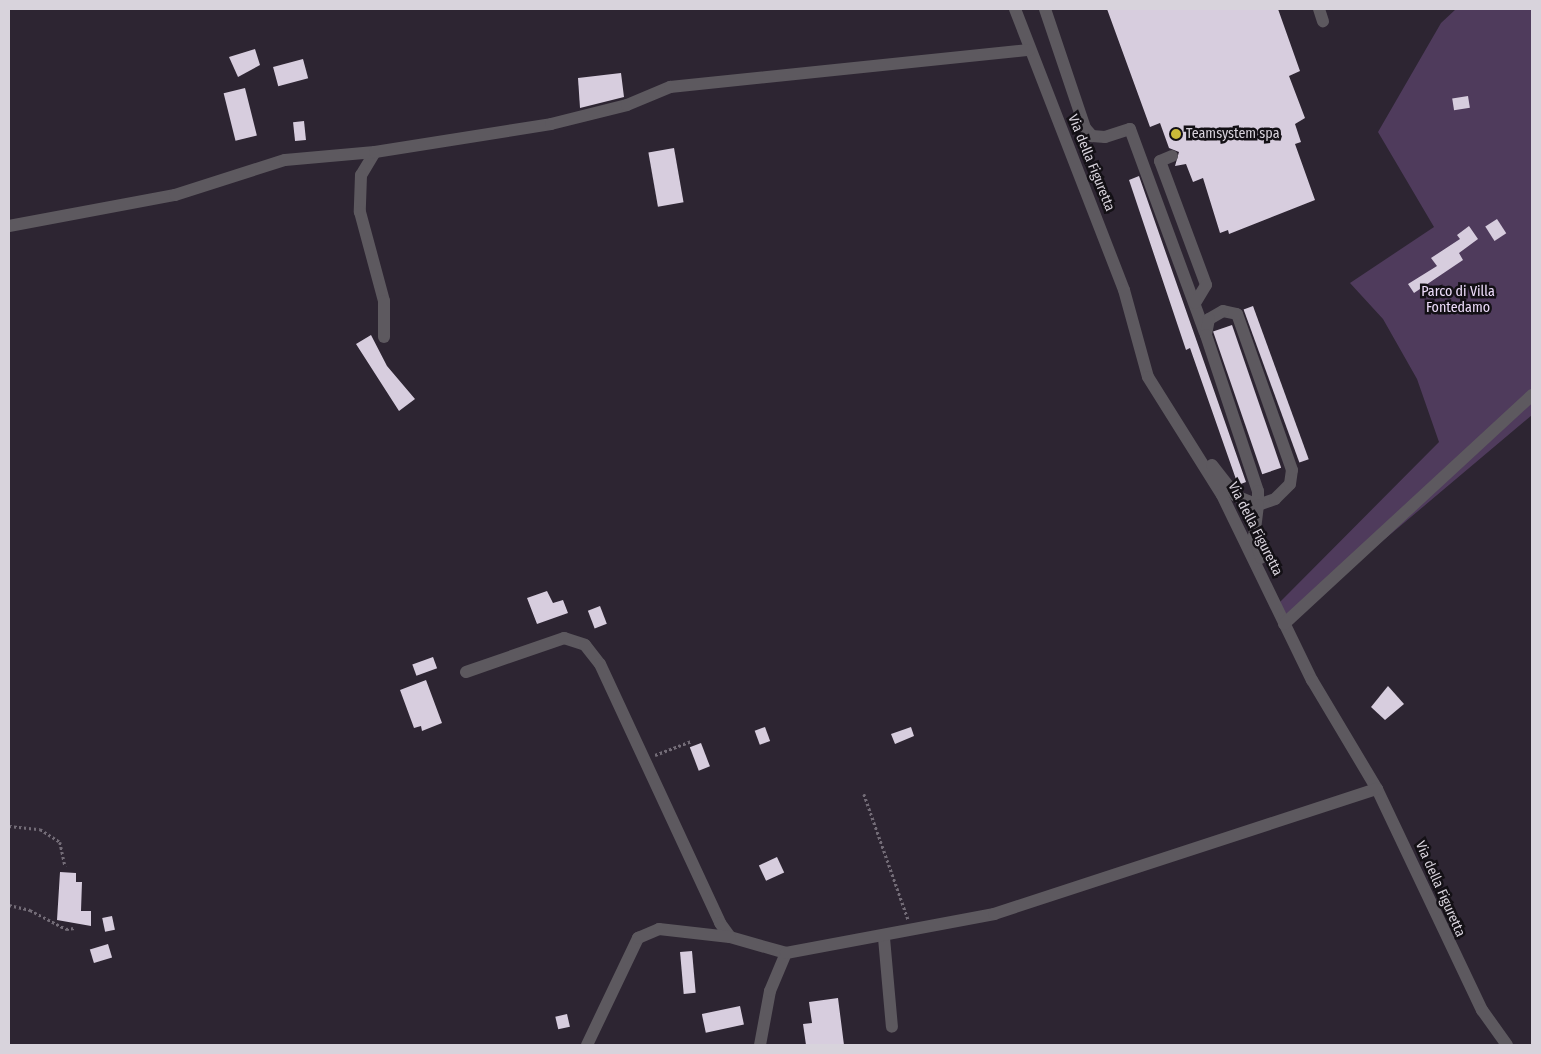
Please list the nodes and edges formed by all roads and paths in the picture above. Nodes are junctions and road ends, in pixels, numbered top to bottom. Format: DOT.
graph roads {
  1 [pos="1014,9"];
  2 [pos="1044,9"];
  3 [pos="1028,50"];
  4 [pos="375,152"];
  5 [pos="1172,156"];
  6 [pos="9,226"];
  7 [pos="1195,303"];
  8 [pos="1206,335"];
  9 [pos="384,337"];
  10 [pos="1532,395"];
  11 [pos="1172,414"];
  12 [pos="1258,506"];
  13 [pos="1263,577"];
  14 [pos="1284,624"];
  15 [pos="466,672"];
  16 [pos="692,741"];
  17 [pos="642,760"];
  18 [pos="1377,789"];
  19 [pos="864,794"];
  20 [pos="9,826"];
  21 [pos="65,866"];
  22 [pos="9,905"];
  23 [pos="75,928"];
  24 [pos="913,932"];
  25 [pos="730,937"];
  26 [pos="884,938"];
  27 [pos="786,954"];
  28 [pos="892,1027"];
  29 [pos="587,1045"];
  30 [pos="760,1045"];
  31 [pos="1507,1045"];
  1 -- 3 [label="street, Via della Figuretta"];
  2 -- 7 [label="street"];
  3 -- 4 [label="street"];
  3 -- 11 [label="street, Via della Figuretta"];
  4 -- 6 [label="street"];
  4 -- 9 [label="street"];
  5 -- 7 [label="street"];
  7 -- 8 [label="street"];
  8 -- 12 [label="street"];
  8 -- 12 [label="street"];
  10 -- 14 [label="street"];
  11 -- 12 [label="street"];
  11 -- 13 [label="street, Via della Figuretta"];
  12 -- 13 [label="street"];
  13 -- 14 [label="street, Via della Figuretta"];
  14 -- 18 [label="street, Via della Figuretta"];
  15 -- 17 [label="street"];
  16 -- 17 [label="path"];
  17 -- 25 [label="street"];
  18 -- 24 [label="street"];
  18 -- 31 [label="street, Via della Figuretta"];
  19 -- 24 [label="path"];
  20 -- 21 [label="path"];
  22 -- 23 [label="path"];
  24 -- 26 [label="street"];
  25 -- 27 [label="street"];
  25 -- 29 [label="street"];
  26 -- 27 [label="street"];
  26 -- 28 [label="street"];
  27 -- 30 [label="street"];
}
